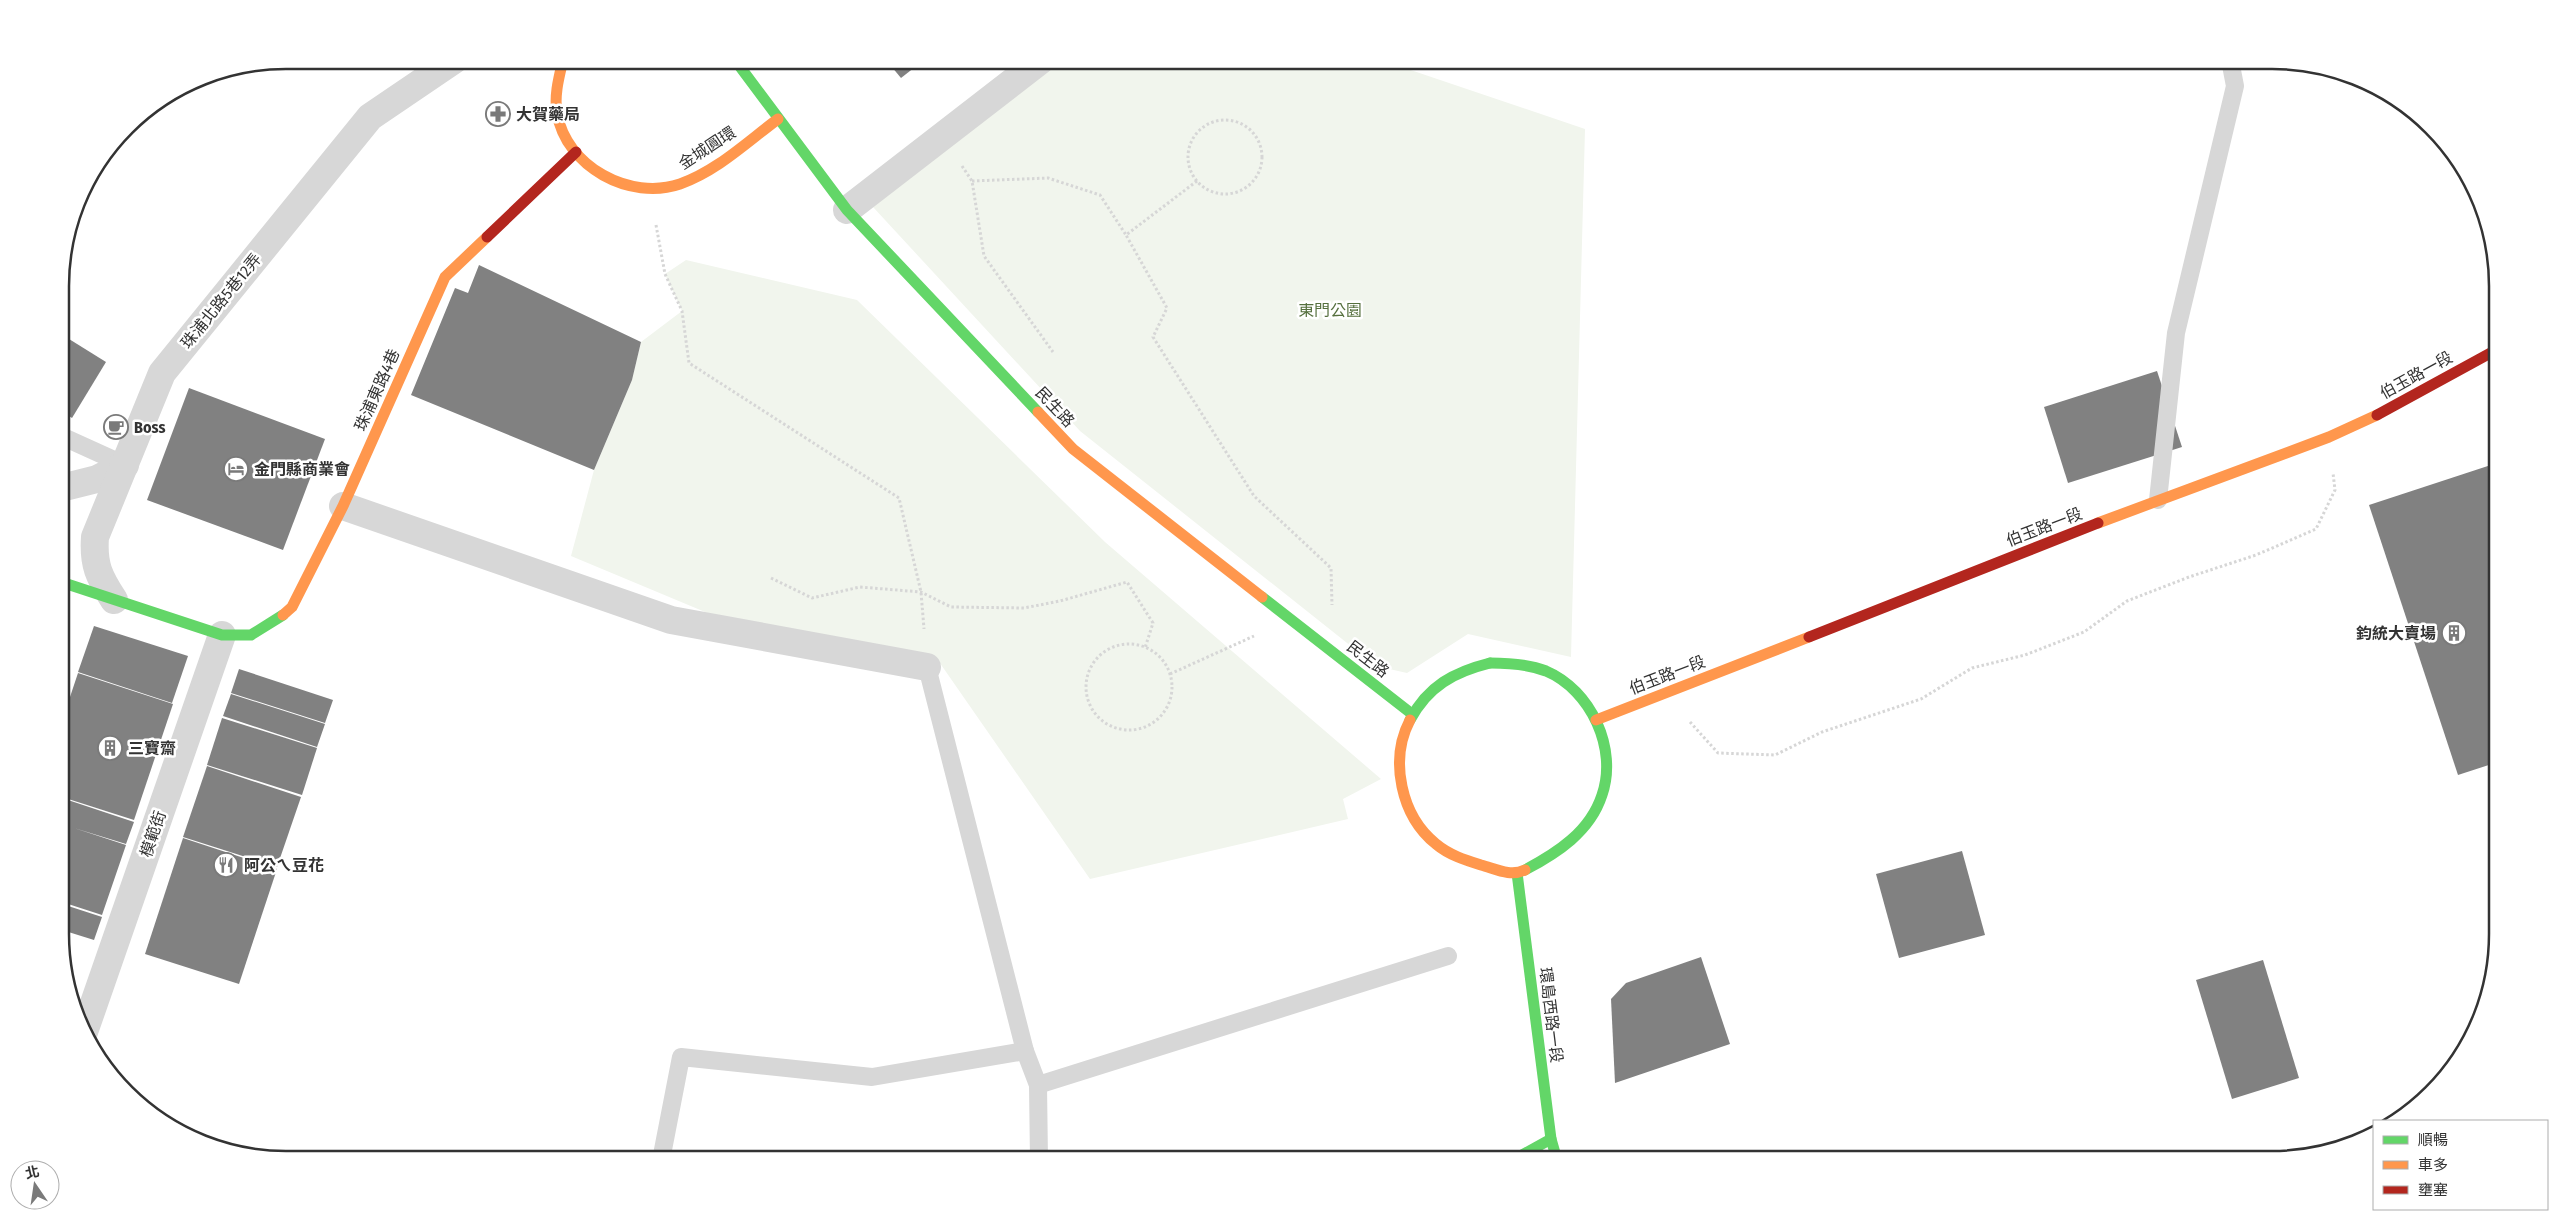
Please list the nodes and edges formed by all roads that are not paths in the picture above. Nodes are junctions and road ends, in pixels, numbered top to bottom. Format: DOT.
graph roads {
  1 [pos="441,69"];
  2 [pos="561,69"];
  3 [pos="742,69"];
  4 [pos="1029,69"];
  5 [pos="2232,69"];
  6 [pos="778,119"];
  7 [pos="576,152"];
  8 [pos="847,210"];
  9 [pos="2489,354"];
  10 [pos="69,440"];
  11 [pos="124,465"];
  12 [pos="69,486"];
  13 [pos="2158,500"];
  14 [pos="343,506"];
  15 [pos="69,585"];
  16 [pos="114,600"];
  17 [pos="222,635"];
  18 [pos="927,667"];
  19 [pos="1412,714"];
  20 [pos="1596,720"];
  21 [pos="1518,873"];
  22 [pos="1448,956"];
  23 [pos="87,1023"];
  24 [pos="1025,1051"];
  25 [pos="1038,1085"];
  26 [pos="1551,1139"];
  27 [pos="663,1151"];
  28 [pos="1039,1151"];
  29 [pos="1529,1151"];
  30 [pos="1554,1151"];
  1 -- 11 [label="street, 珠浦北路5巷12弄"];
  2 -- 7 [label="main road, 金城圓環"];
  3 -- 6 [label="main road, 民生路"];
  4 -- 8 [label="street"];
  5 -- 13 [label="lane"];
  6 -- 7 [label="main road, 金城圓環"];
  6 -- 8 [label="main road, 民生路"];
  7 -- 14 [label="main road, 珠浦東路4巷"];
  8 -- 19 [label="main road, 民生路"];
  9 -- 13 [label="main road, 伯玉路一段"];
  10 -- 11 [label="lane"];
  11 -- 12 [label="street"];
  11 -- 16 [label="street, 珠浦北路5巷12弄"];
  13 -- 20 [label="main road, 伯玉路一段"];
  14 -- 17 [label="main road, 珠浦東路4巷"];
  14 -- 18 [label="street"];
  15 -- 16 [label="main road, 珠浦東路4巷"];
  16 -- 17 [label="main road, 珠浦東路4巷"];
  17 -- 23 [label="street, 模範街"];
  18 -- 24 [label="lane"];
  19 -- 20 [label="main road"];
  19 -- 21 [label="main road"];
  20 -- 21 [label="main road"];
  21 -- 26 [label="main road, 環島西路一段"];
  22 -- 25 [label="lane"];
  24 -- 25 [label="lane"];
  24 -- 27 [label="lane"];
  25 -- 28 [label="lane"];
  26 -- 29 [label="main road"];
  26 -- 30 [label="main road, 環島西路一段"];
}
